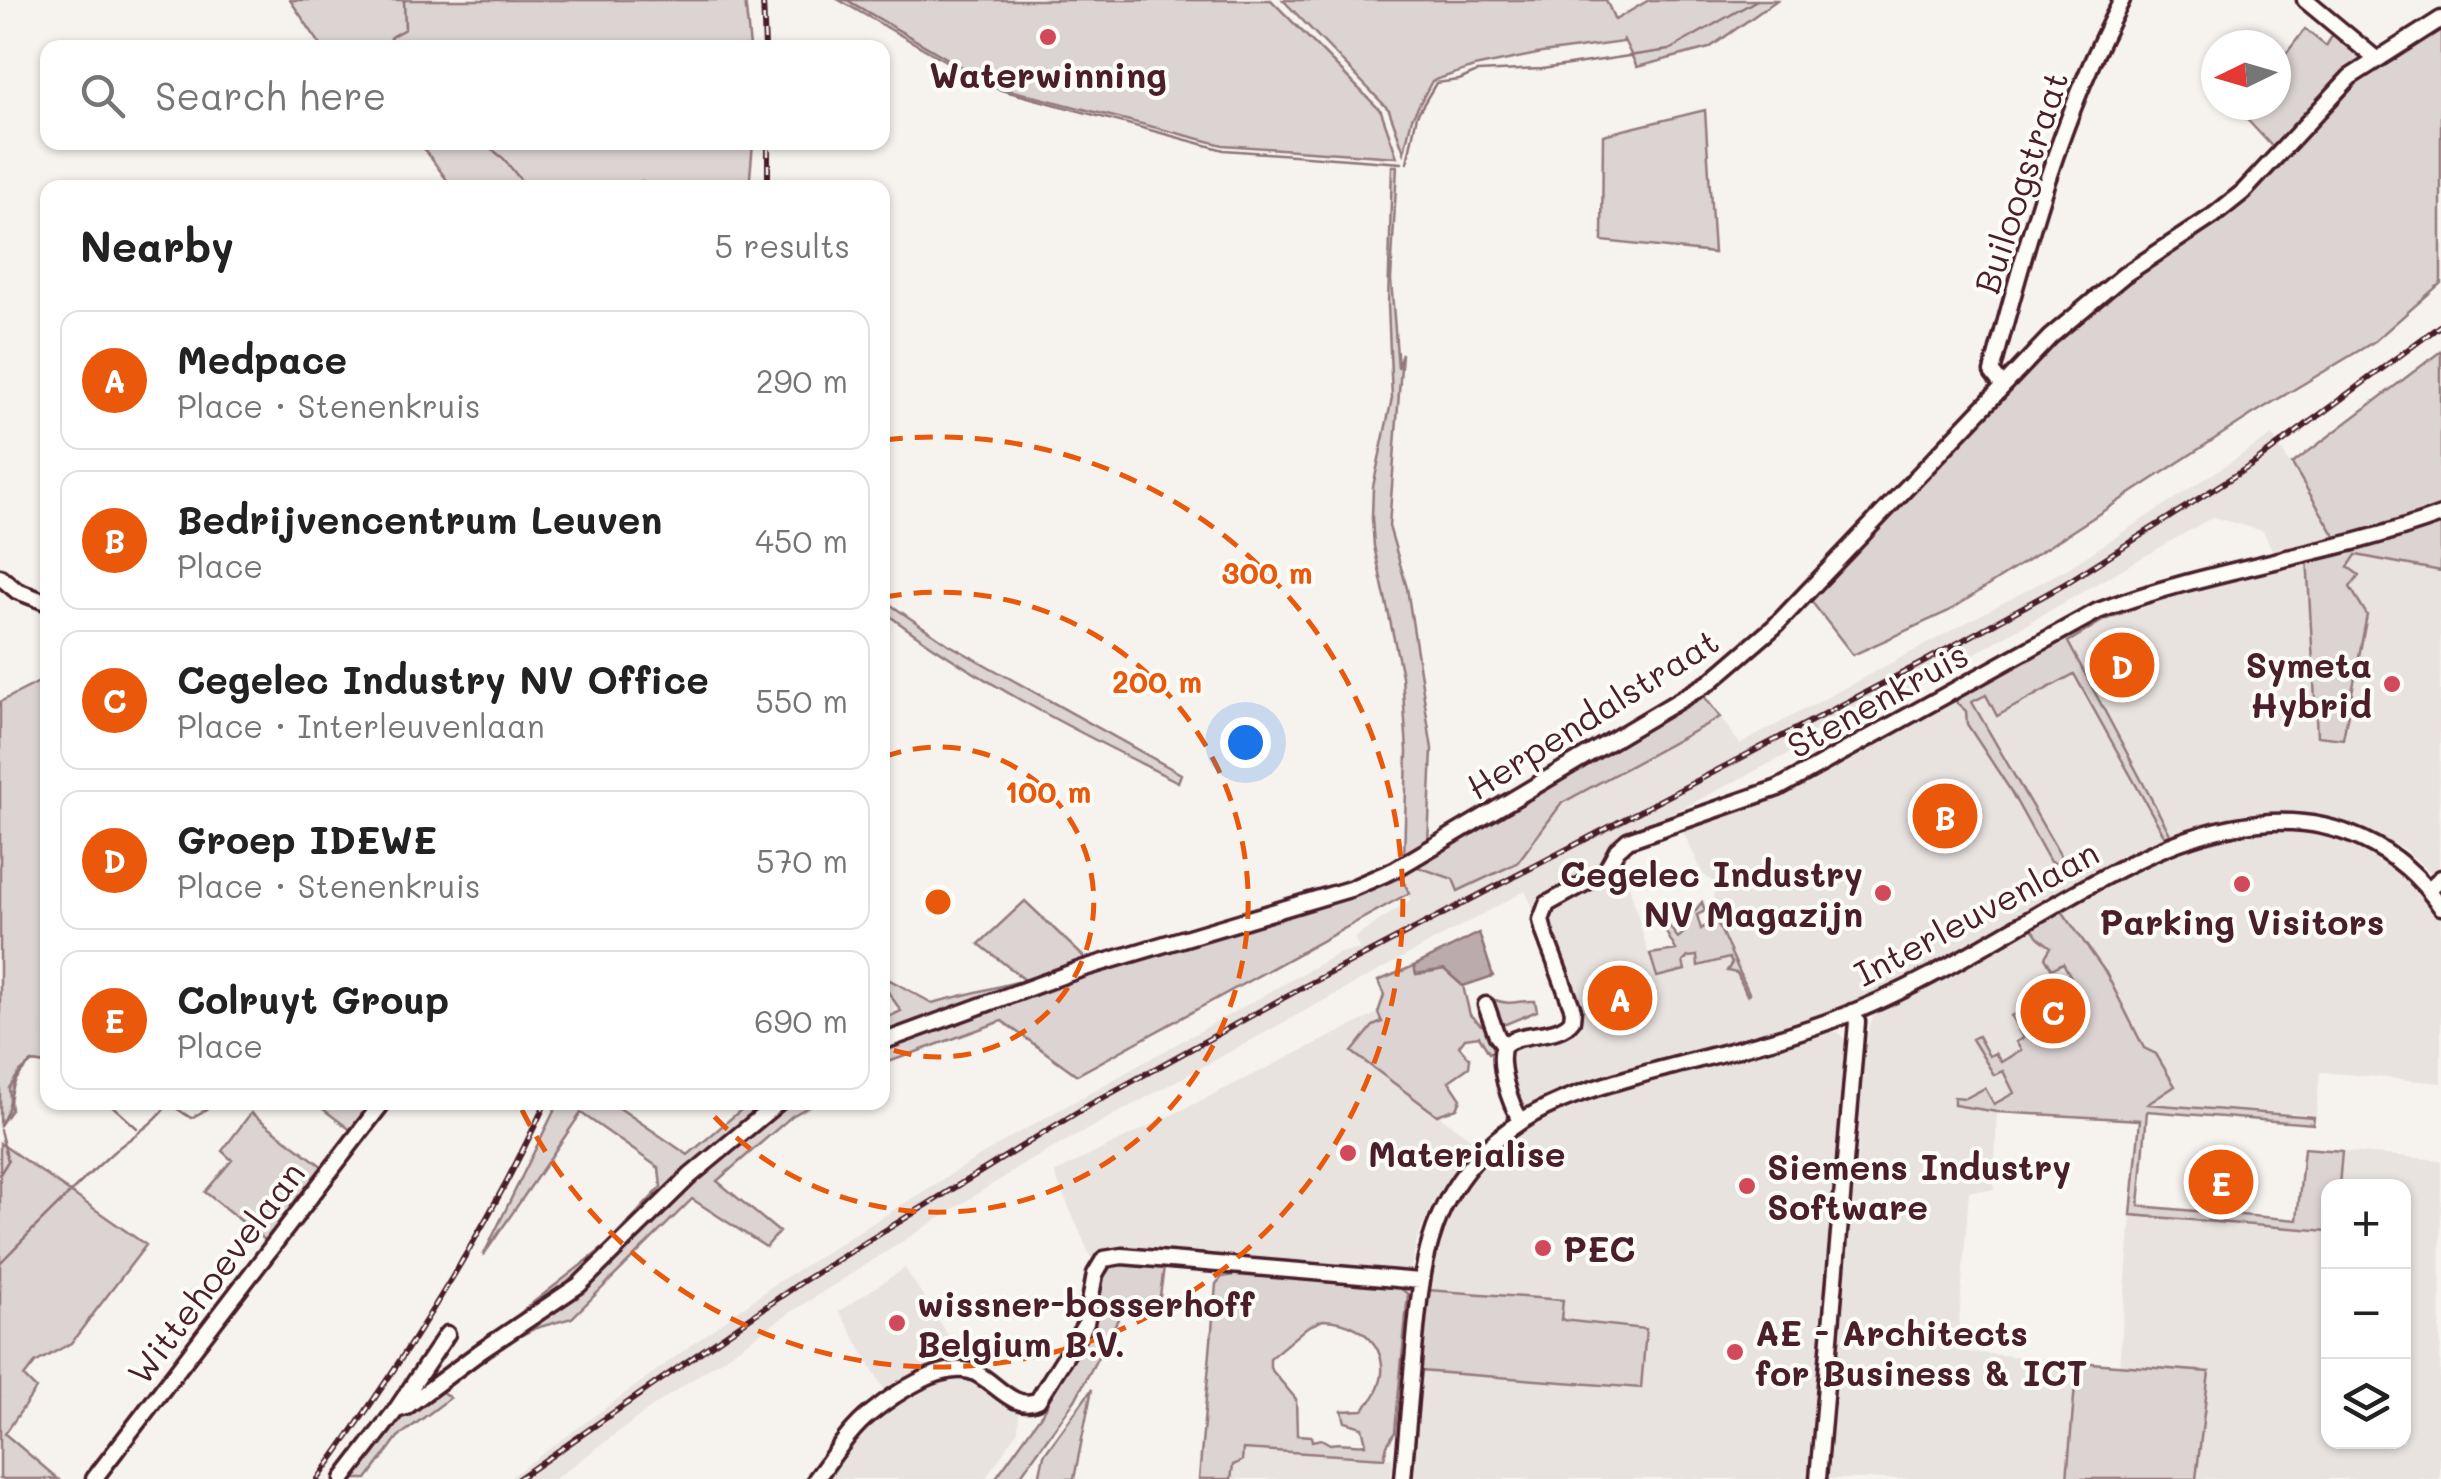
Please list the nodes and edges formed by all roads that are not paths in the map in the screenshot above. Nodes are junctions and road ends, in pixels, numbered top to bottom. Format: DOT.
graph roads {
  1 [pos="2122,0"];
  2 [pos="2305,0"];
  3 [pos="2441,19"];
  4 [pos="2376,59"];
  5 [pos="2002,385"];
  6 [pos="2441,515"];
  7 [pos="0,577"];
  8 [pos="17,592"];
  9 [pos="40,600"];
  10 [pos="0,601"];
  11 [pos="2435,884"];
  12 [pos="2441,907"];
  13 [pos="1486,1005"];
  14 [pos="1852,1012"];
  15 [pos="890,1039"];
  16 [pos="1504,1044"];
  17 [pos="377,1110"];
  18 [pos="769,1110"];
  19 [pos="1521,1120"];
  20 [pos="1420,1281"];
  21 [pos="446,1334"];
  22 [pos="396,1410"];
  23 [pos="94,1479"];
  24 [pos="343,1479"];
  25 [pos="816,1479"];
  26 [pos="1402,1479"];
  27 [pos="1818,1479"];
  1 -- 5 [label="street, Builoogstraat"];
  2 -- 4 [label="street"];
  3 -- 4 [label="street, Herpendalstraat"];
  4 -- 5 [label="street, Herpendalstraat"];
  5 -- 15 [label="street, Herpendalstraat"];
  6 -- 16 [label="street, Stenenkruis"];
  7 -- 8 [label="street"];
  8 -- 9 [label="street"];
  8 -- 10 [label="street"];
  11 -- 12 [label="street, Interleuvenlaan"];
  11 -- 14 [label="street, Interleuvenlaan"];
  13 -- 16 [label="street"];
  14 -- 19 [label="street"];
  14 -- 27 [label="street, Interleuvenlaan"];
  16 -- 19 [label="street"];
  17 -- 23 [label="street, Wittehoevelaan"];
  18 -- 22 [label="street"];
  19 -- 20 [label="street"];
  20 -- 25 [label="street"];
  20 -- 26 [label="street"];
  21 -- 22 [label="street"];
  22 -- 24 [label="street"];
}
